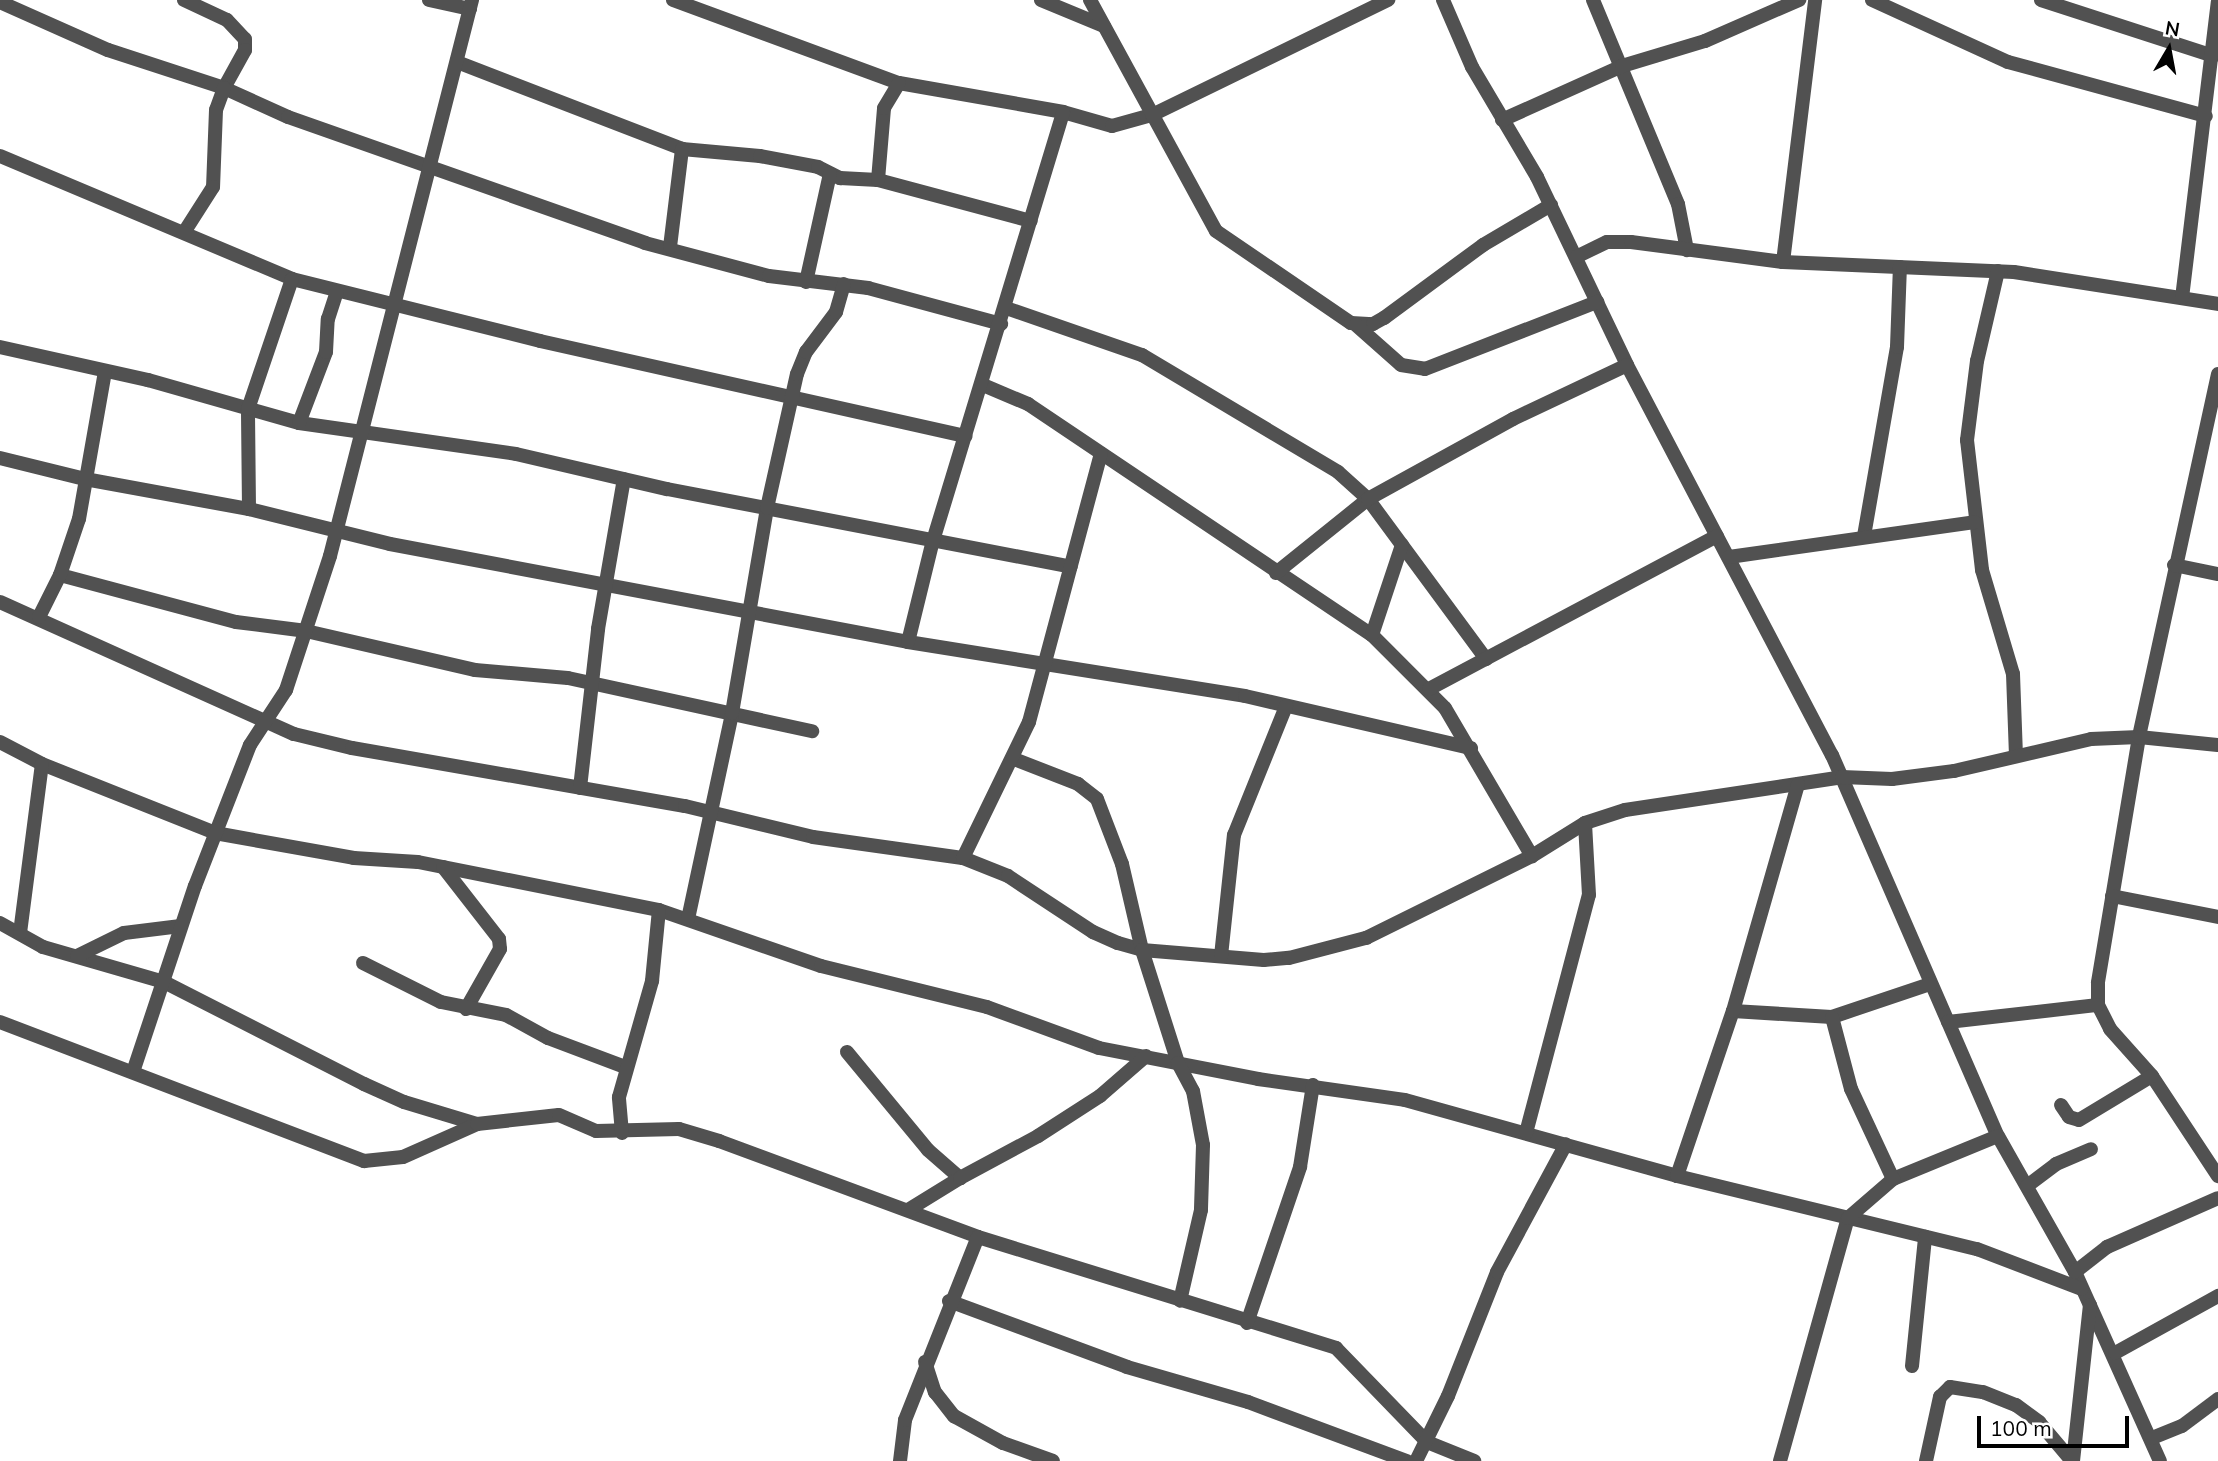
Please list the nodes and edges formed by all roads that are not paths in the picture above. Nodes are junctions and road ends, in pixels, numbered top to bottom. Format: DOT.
graph roads {
  1 [pos="184,0"];
  2 [pos="429,0"];
  3 [pos="673,0"];
  4 [pos="1041,0"];
  5 [pos="1090,0"];
  6 [pos="1388,0"];
  7 [pos="1443,0"];
  8 [pos="1593,0"];
  9 [pos="1799,0"];
  10 [pos="1815,0"];
  11 [pos="1872,0"];
  12 [pos="2041,0"];
  13 [pos="0,2"];
  14 [pos="2218,2"];
  15 [pos="471,5"];
  16 [pos="714,6"];
  17 [pos="1104,26"];
  18 [pos="2213,56"];
  19 [pos="457,61"];
  20 [pos="1622,66"];
  21 [pos="899,83"];
  22 [pos="224,88"];
  23 [pos="1063,112"];
  24 [pos="1152,116"];
  25 [pos="2206,116"];
  26 [pos="1502,120"];
  27 [pos="682,149"];
  28 [pos="0,156"];
  29 [pos="429,165"];
  30 [pos="830,174"];
  31 [pos="878,180"];
  32 [pos="1551,205"];
  33 [pos="1031,221"];
  34 [pos="185,230"];
  35 [pos="670,247"];
  36 [pos="1687,250"];
  37 [pos="1576,257"];
  38 [pos="1783,262"];
  39 [pos="1900,267"];
  40 [pos="1998,271"];
  41 [pos="292,279"];
  42 [pos="806,282"];
  43 [pos="844,284"];
  44 [pos="337,292"];
  45 [pos="2182,298"];
  46 [pos="1597,302"];
  47 [pos="2218,304"];
  48 [pos="392,306"];
  49 [pos="1006,309"];
  50 [pos="1001,324"];
  51 [pos="1356,325"];
  52 [pos="0,347"];
  53 [pos="1627,365"];
  54 [pos="105,372"];
  55 [pos="2218,374"];
  56 [pos="983,385"];
  57 [pos="792,396"];
  58 [pos="247,410"];
  59 [pos="299,423"];
  60 [pos="361,435"];
  61 [pos="966,436"];
  62 [pos="1101,454"];
  63 [pos="0,458"];
  64 [pos="85,479"];
  65 [pos="624,479"];
  66 [pos="1368,499"];
  67 [pos="766,508"];
  68 [pos="249,509"];
  69 [pos="1975,522"];
  70 [pos="336,531"];
  71 [pos="1717,536"];
  72 [pos="1864,536"];
  73 [pos="933,541"];
  74 [pos="1402,545"];
  75 [pos="1729,557"];
  76 [pos="2174,565"];
  77 [pos="1070,567"];
  78 [pos="1276,573"];
  79 [pos="2218,574"];
  80 [pos="60,575"];
  81 [pos="607,586"];
  82 [pos="0,602"];
  83 [pos="746,610"];
  84 [pos="39,617"];
  85 [pos="306,631"];
  86 [pos="1372,635"];
  87 [pos="908,642"];
  88 [pos="1486,659"];
  89 [pos="1044,666"];
  90 [pos="593,683"];
  91 [pos="1429,689"];
  92 [pos="1286,706"];
  93 [pos="732,713"];
  94 [pos="267,722"];
  95 [pos="812,730"];
  96 [pos="2139,737"];
  97 [pos="0,742"];
  98 [pos="2218,746"];
  99 [pos="1471,748"];
  100 [pos="2017,756"];
  101 [pos="1014,759"];
  102 [pos="42,764"];
  103 [pos="1842,777"];
  104 [pos="1798,784"];
  105 [pos="580,788"];
  106 [pos="712,811"];
  107 [pos="1585,823"];
  108 [pos="215,833"];
  109 [pos="1532,856"];
  110 [pos="963,858"];
  111 [pos="443,867"];
  112 [pos="2112,897"];
  113 [pos="659,910"];
  114 [pos="2218,918"];
  115 [pos="688,919"];
  116 [pos="0,923"];
  117 [pos="181,926"];
  118 [pos="20,933"];
  119 [pos="1142,950"];
  120 [pos="77,956"];
  121 [pos="1221,956"];
  122 [pos="363,963"];
  123 [pos="164,982"];
  124 [pos="1930,984"];
  125 [pos="2098,1005"];
  126 [pos="466,1009"];
  127 [pos="1733,1012"];
  128 [pos="1832,1017"];
  129 [pos="0,1022"];
  130 [pos="1948,1022"];
  131 [pos="847,1052"];
  132 [pos="1146,1056"];
  133 [pos="1178,1063"];
  134 [pos="625,1067"];
  135 [pos="133,1072"];
  136 [pos="2152,1076"];
  137 [pos="1313,1085"];
  138 [pos="2061,1105"];
  139 [pos="477,1124"];
  140 [pos="622,1133"];
  141 [pos="1526,1133"];
  142 [pos="1998,1136"];
  143 [pos="1566,1144"];
  144 [pos="2091,1149"];
  145 [pos="1677,1176"];
  146 [pos="2218,1176"];
  147 [pos="960,1178"];
  148 [pos="1893,1179"];
  149 [pos="2027,1186"];
  150 [pos="2218,1198"];
  151 [pos="908,1210"];
  152 [pos="1848,1217"];
  153 [pos="978,1237"];
  154 [pos="1925,1237"];
  155 [pos="2075,1272"];
  156 [pos="2082,1289"];
  157 [pos="2218,1296"];
  158 [pos="949,1301"];
  159 [pos="1180,1301"];
  160 [pos="2090,1305"];
  161 [pos="1247,1323"];
  162 [pos="2115,1353"];
  163 [pos="925,1362"];
  164 [pos="1912,1366"];
  165 [pos="2218,1399"];
  166 [pos="2152,1438"];
  167 [pos="1427,1442"];
  168 [pos="900,1461"];
  169 [pos="1053,1461"];
  170 [pos="1407,1461"];
  171 [pos="1416,1461"];
  172 [pos="1474,1461"];
  173 [pos="1780,1461"];
  174 [pos="1926,1461"];
  175 [pos="2073,1461"];
  176 [pos="2160,1461"];
  1 -- 22 [label="street"];
  2 -- 15 [label="street"];
  3 -- 16 [label="street"];
  4 -- 17 [label="street"];
  5 -- 17 [label="street"];
  6 -- 24 [label="street"];
  7 -- 26 [label="street"];
  8 -- 20 [label="street"];
  9 -- 20 [label="street"];
  10 -- 38 [label="street"];
  11 -- 25 [label="street"];
  12 -- 18 [label="street"];
  13 -- 22 [label="street"];
  14 -- 18 [label="street"];
  15 -- 19 [label="street"];
  16 -- 21 [label="street"];
  17 -- 24 [label="street"];
  18 -- 25 [label="street"];
  19 -- 27 [label="street"];
  19 -- 29 [label="street"];
  20 -- 26 [label="street"];
  20 -- 36 [label="street"];
  21 -- 23 [label="street"];
  21 -- 31 [label="street"];
  22 -- 29 [label="street"];
  22 -- 34 [label="street"];
  23 -- 24 [label="street"];
  23 -- 33 [label="street"];
  24 -- 51 [label="street"];
  25 -- 45 [label="street"];
  26 -- 32 [label="street"];
  27 -- 30 [label="street"];
  27 -- 35 [label="street"];
  28 -- 34 [label="street"];
  29 -- 35 [label="street"];
  29 -- 48 [label="street"];
  30 -- 31 [label="street"];
  30 -- 42 [label="street"];
  31 -- 33 [label="street"];
  32 -- 37 [label="street"];
  32 -- 51 [label="street"];
  33 -- 49 [label="street"];
  34 -- 41 [label="street"];
  35 -- 42 [label="street"];
  36 -- 37 [label="street"];
  36 -- 38 [label="street"];
  37 -- 46 [label="street"];
  38 -- 39 [label="street"];
  39 -- 40 [label="street"];
  39 -- 72 [label="street"];
  40 -- 45 [label="street"];
  40 -- 69 [label="street"];
  41 -- 44 [label="street"];
  41 -- 58 [label="street"];
  42 -- 43 [label="street"];
  43 -- 50 [label="street"];
  43 -- 57 [label="street"];
  44 -- 48 [label="street"];
  44 -- 59 [label="street"];
  45 -- 47 [label="street"];
  46 -- 51 [label="street"];
  46 -- 53 [label="street"];
  48 -- 57 [label="street"];
  48 -- 60 [label="street"];
  49 -- 50 [label="street"];
  49 -- 66 [label="street"];
  50 -- 56 [label="street"];
  52 -- 54 [label="street"];
  53 -- 66 [label="street"];
  53 -- 71 [label="street"];
  54 -- 58 [label="street"];
  54 -- 64 [label="street"];
  55 -- 76 [label="street"];
  56 -- 61 [label="street"];
  56 -- 62 [label="street"];
  57 -- 61 [label="street"];
  57 -- 67 [label="street"];
  58 -- 59 [label="street"];
  58 -- 68 [label="street"];
  59 -- 60 [label="street"];
  60 -- 65 [label="street"];
  60 -- 70 [label="street"];
  61 -- 73 [label="street"];
  62 -- 77 [label="street"];
  62 -- 78 [label="street"];
  63 -- 64 [label="street"];
  64 -- 68 [label="street"];
  64 -- 80 [label="street"];
  65 -- 67 [label="street"];
  65 -- 81 [label="street"];
  66 -- 74 [label="street"];
  66 -- 78 [label="street"];
  67 -- 73 [label="street"];
  67 -- 83 [label="street"];
  68 -- 70 [label="street"];
  69 -- 72 [label="street"];
  69 -- 100 [label="street"];
  70 -- 81 [label="street"];
  70 -- 85 [label="street"];
  71 -- 75 [label="street"];
  71 -- 88 [label="street"];
  72 -- 75 [label="street"];
  73 -- 77 [label="street"];
  73 -- 87 [label="street"];
  74 -- 86 [label="street"];
  74 -- 88 [label="street"];
  75 -- 103 [label="street"];
  76 -- 79 [label="street"];
  76 -- 96 [label="street"];
  77 -- 89 [label="street"];
  78 -- 86 [label="street"];
  80 -- 84 [label="street"];
  80 -- 85 [label="street"];
  81 -- 83 [label="street"];
  81 -- 90 [label="street"];
  82 -- 84 [label="street"];
  83 -- 87 [label="street"];
  83 -- 93 [label="street"];
  84 -- 94 [label="street"];
  85 -- 90 [label="street"];
  85 -- 94 [label="street"];
  86 -- 91 [label="street"];
  87 -- 89 [label="street"];
  88 -- 91 [label="street"];
  89 -- 92 [label="street"];
  89 -- 101 [label="street"];
  90 -- 93 [label="street"];
  90 -- 105 [label="street"];
  91 -- 99 [label="street"];
  92 -- 99 [label="street"];
  92 -- 121 [label="street"];
  93 -- 95 [label="street"];
  93 -- 106 [label="street"];
  94 -- 105 [label="street"];
  94 -- 108 [label="street"];
  96 -- 98 [label="street"];
  96 -- 100 [label="street"];
  96 -- 112 [label="street"];
  97 -- 102 [label="street"];
  99 -- 109 [label="street"];
  100 -- 103 [label="street"];
  101 -- 110 [label="street"];
  101 -- 119 [label="street"];
  102 -- 108 [label="street"];
  102 -- 118 [label="street"];
  103 -- 104 [label="street"];
  103 -- 124 [label="street"];
  104 -- 107 [label="street"];
  104 -- 127 [label="street"];
  105 -- 106 [label="street"];
  106 -- 110 [label="street"];
  106 -- 115 [label="street"];
  107 -- 109 [label="street"];
  107 -- 141 [label="street"];
  108 -- 111 [label="street"];
  108 -- 117 [label="street"];
  109 -- 121 [label="street"];
  110 -- 119 [label="street"];
  111 -- 113 [label="street"];
  111 -- 126 [label="street"];
  112 -- 114 [label="street"];
  112 -- 125 [label="street"];
  113 -- 115 [label="street"];
  113 -- 134 [label="street"];
  115 -- 132 [label="street"];
  116 -- 118 [label="street"];
  117 -- 120 [label="street"];
  117 -- 123 [label="street"];
  118 -- 120 [label="street"];
  119 -- 121 [label="street"];
  119 -- 133 [label="street"];
  120 -- 123 [label="street"];
  122 -- 126 [label="street"];
  123 -- 135 [label="street"];
  123 -- 139 [label="street"];
  124 -- 128 [label="street"];
  124 -- 130 [label="street"];
  125 -- 130 [label="street"];
  125 -- 136 [label="street"];
  126 -- 134 [label="street"];
  127 -- 128 [label="street"];
  127 -- 145 [label="street"];
  128 -- 148 [label="street"];
  129 -- 135 [label="street"];
  130 -- 142 [label="street"];
  131 -- 147 [label="street"];
  132 -- 133 [label="street"];
  132 -- 147 [label="street"];
  133 -- 137 [label="street"];
  133 -- 159 [label="street"];
  134 -- 140 [label="street"];
  135 -- 139 [label="street"];
  136 -- 138 [label="street"];
  136 -- 146 [label="street"];
  137 -- 141 [label="street"];
  137 -- 161 [label="street"];
  139 -- 140 [label="street"];
  140 -- 151 [label="street"];
  141 -- 143 [label="street"];
  142 -- 148 [label="street"];
  142 -- 149 [label="street"];
  143 -- 145 [label="street"];
  143 -- 167 [label="street"];
  144 -- 149 [label="street"];
  145 -- 152 [label="street"];
  147 -- 151 [label="street"];
  148 -- 152 [label="street"];
  149 -- 155 [label="street"];
  150 -- 155 [label="street"];
  151 -- 153 [label="street"];
  152 -- 154 [label="street"];
  152 -- 173 [label="street"];
  153 -- 158 [label="street"];
  153 -- 159 [label="street"];
  154 -- 156 [label="street"];
  154 -- 164 [label="street"];
  155 -- 156 [label="street"];
  156 -- 160 [label="street"];
  157 -- 162 [label="street"];
  158 -- 163 [label="street"];
  158 -- 170 [label="street"];
  159 -- 161 [label="street"];
  160 -- 162 [label="street"];
  160 -- 175 [label="street"];
  161 -- 167 [label="street"];
  162 -- 166 [label="street"];
  163 -- 168 [label="street"];
  163 -- 169 [label="street"];
  165 -- 166 [label="street"];
  166 -- 176 [label="street"];
  167 -- 171 [label="street"];
  167 -- 172 [label="street"];
  174 -- 175 [label="street"];
}
